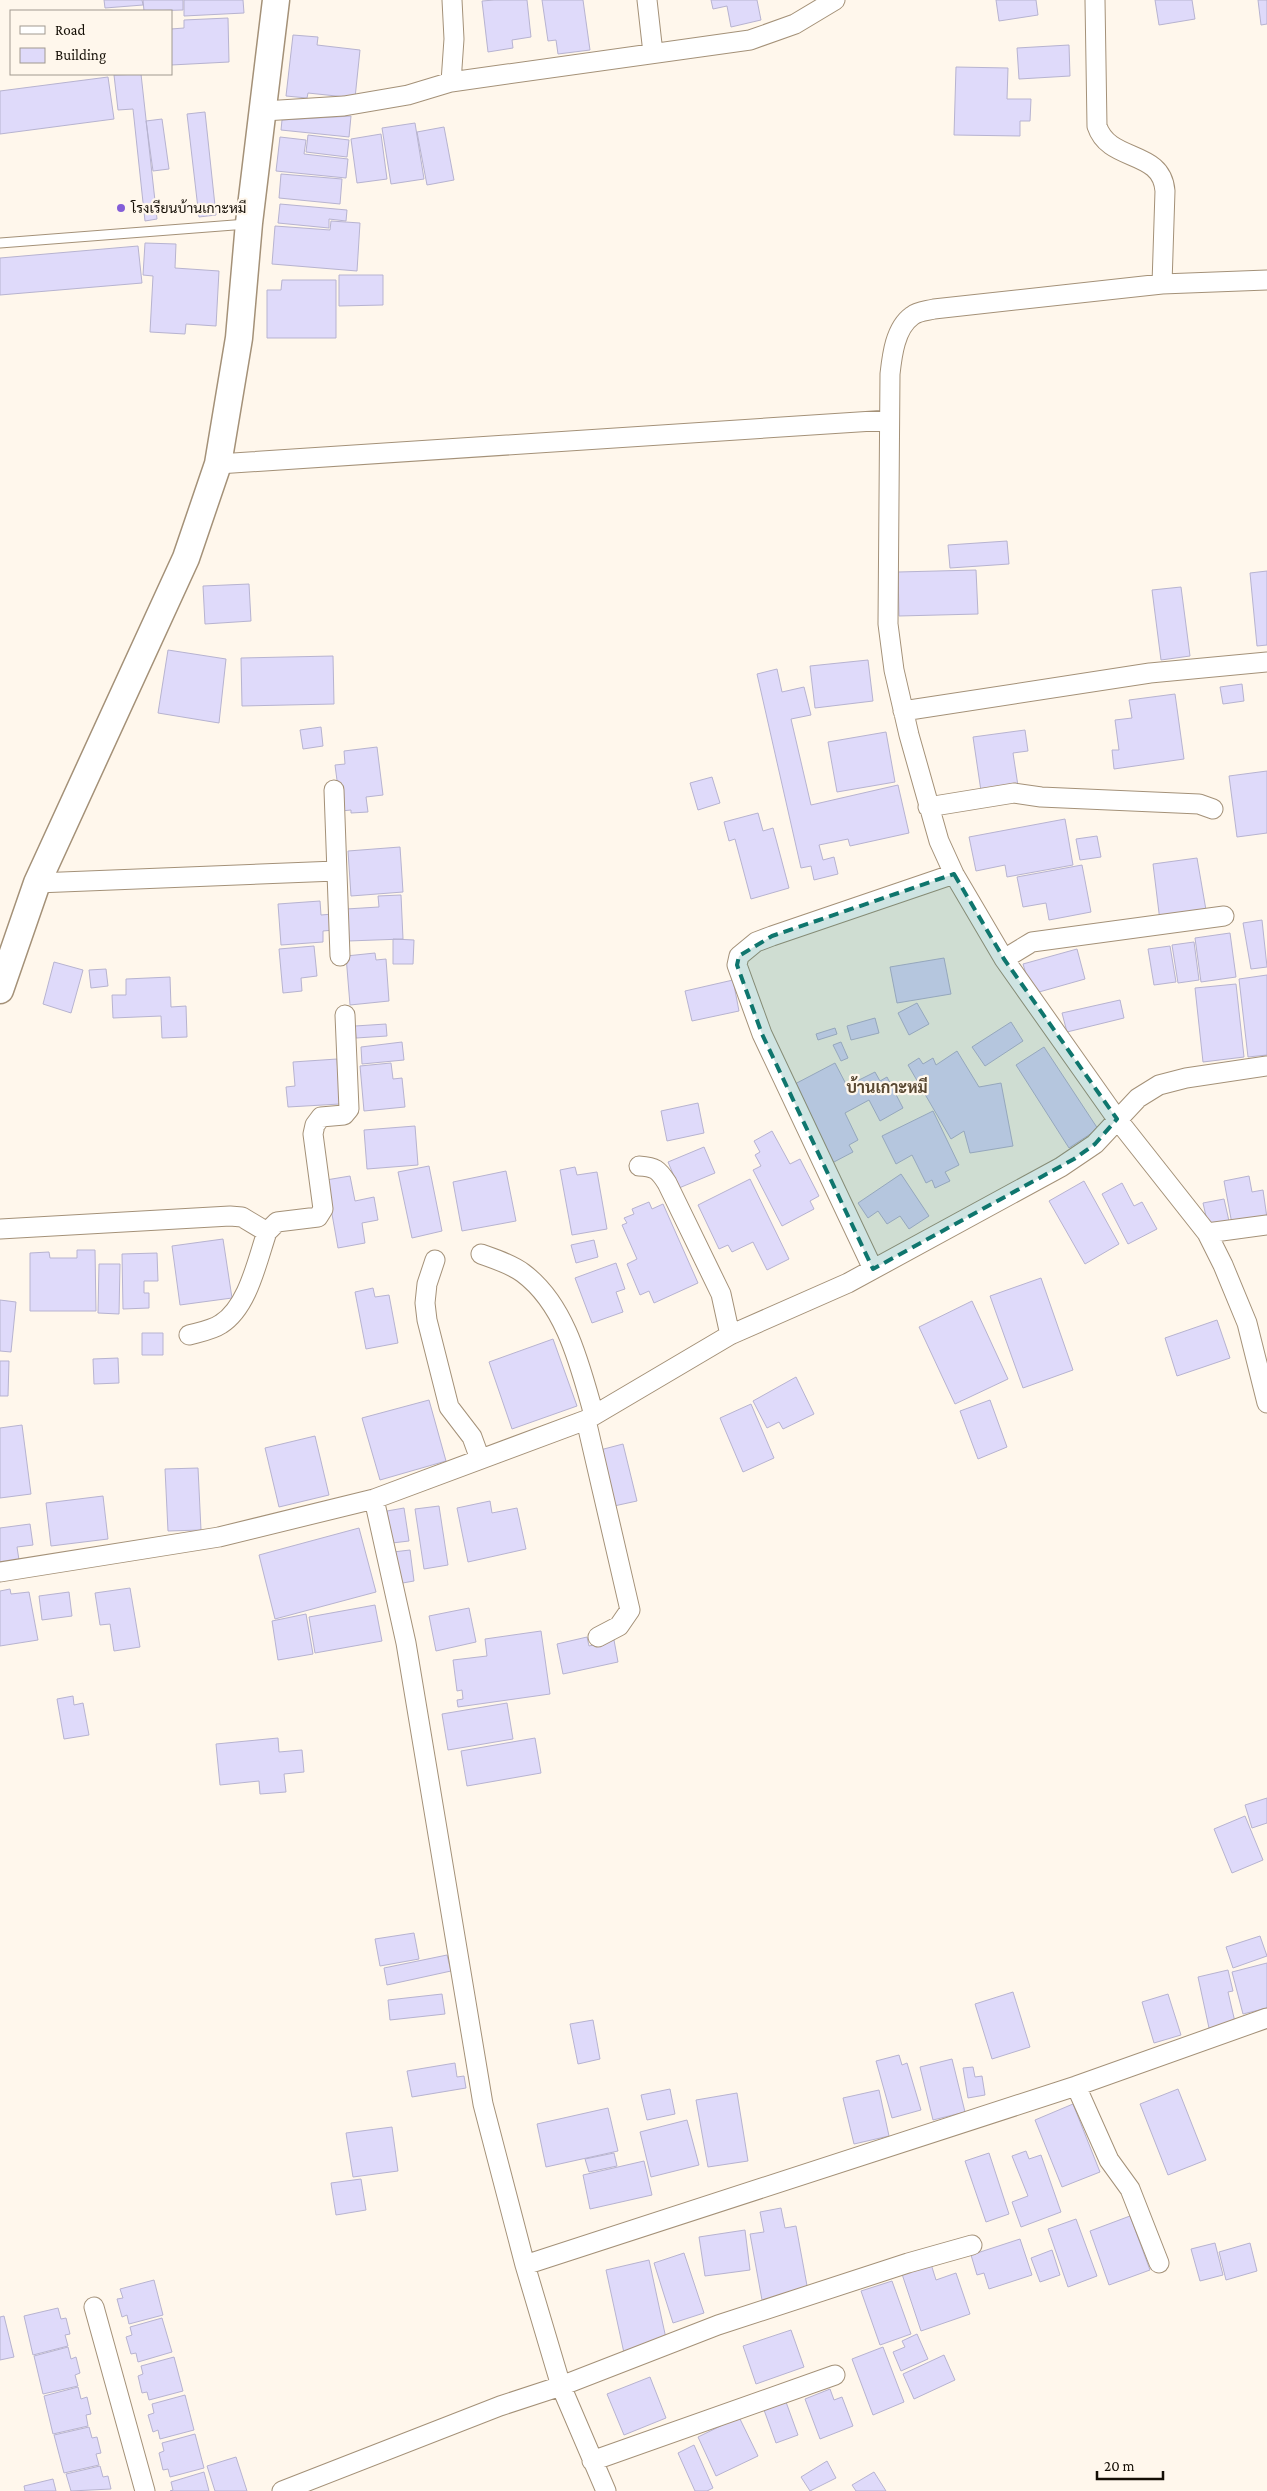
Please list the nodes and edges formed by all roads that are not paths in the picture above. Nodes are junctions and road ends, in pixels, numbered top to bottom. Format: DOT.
graph roads {
  1 [pos="276,0"];
  2 [pos="452,0"];
  3 [pos="647,0"];
  4 [pos="834,0"];
  5 [pos="1095,0"];
  6 [pos="654,53"];
  7 [pos="451,82"];
  8 [pos="264,111"];
  9 [pos="249,224"];
  10 [pos="0,242"];
  11 [pos="1267,280"];
  12 [pos="1162,284"];
  13 [pos="889,420"];
  14 [pos="218,464"];
  15 [pos="1267,662"];
  16 [pos="903,711"];
  17 [pos="334,790"];
  18 [pos="928,808"];
  19 [pos="1213,810"];
  20 [pos="336,871"];
  21 [pos="954,874"];
  22 [pos="37,883"];
  23 [pos="1224,916"];
  24 [pos="340,956"];
  25 [pos="1004,959"];
  26 [pos="0,990"];
  27 [pos="345,1015"];
  28 [pos="1267,1066"];
  29 [pos="1117,1119"];
  30 [pos="639,1166"];
  31 [pos="1267,1225"];
  32 [pos="0,1229"];
  33 [pos="267,1232"];
  34 [pos="1207,1233"];
  35 [pos="481,1254"];
  36 [pos="434,1260"];
  37 [pos="873,1269"];
  38 [pos="189,1335"];
  39 [pos="730,1335"];
  40 [pos="1267,1403"];
  41 [pos="590,1417"];
  42 [pos="480,1459"];
  43 [pos="374,1499"];
  44 [pos="0,1572"];
  45 [pos="598,1638"];
  46 [pos="1267,2018"];
  47 [pos="1076,2086"];
  48 [pos="972,2245"];
  49 [pos="1159,2263"];
  50 [pos="525,2264"];
  51 [pos="94,2307"];
  52 [pos="835,2375"];
  53 [pos="561,2386"];
  54 [pos="592,2461"];
  55 [pos="145,2491"];
  56 [pos="282,2491"];
  57 [pos="606,2491"];
  1 -- 8 [label="street"];
  2 -- 7 [label="street"];
  3 -- 6 [label="street"];
  4 -- 6 [label="street"];
  5 -- 12 [label="street"];
  6 -- 7 [label="street"];
  7 -- 8 [label="street"];
  8 -- 9 [label="street"];
  9 -- 10 [label="lane"];
  9 -- 14 [label="street"];
  11 -- 12 [label="street"];
  12 -- 13 [label="street"];
  13 -- 14 [label="street"];
  13 -- 16 [label="street"];
  14 -- 22 [label="street"];
  15 -- 16 [label="street"];
  16 -- 18 [label="street"];
  17 -- 20 [label="street"];
  18 -- 19 [label="street"];
  18 -- 21 [label="street"];
  20 -- 22 [label="street"];
  20 -- 24 [label="street"];
  21 -- 25 [label="street"];
  21 -- 37 [label="street"];
  22 -- 26 [label="street"];
  23 -- 25 [label="street"];
  25 -- 29 [label="street"];
  27 -- 33 [label="street"];
  28 -- 29 [label="street"];
  29 -- 34 [label="street"];
  29 -- 37 [label="street"];
  30 -- 39 [label="street"];
  31 -- 34 [label="street"];
  32 -- 33 [label="street"];
  33 -- 38 [label="street"];
  34 -- 40 [label="street"];
  35 -- 41 [label="street"];
  36 -- 42 [label="street"];
  37 -- 39 [label="street"];
  39 -- 41 [label="street"];
  41 -- 42 [label="street"];
  41 -- 45 [label="street"];
  42 -- 43 [label="street"];
  43 -- 44 [label="street"];
  43 -- 50 [label="street"];
  46 -- 47 [label="street"];
  47 -- 49 [label="street"];
  47 -- 50 [label="street"];
  48 -- 53 [label="street"];
  50 -- 53 [label="street"];
  51 -- 55 [label="street"];
  52 -- 54 [label="street"];
  53 -- 54 [label="street"];
  53 -- 56 [label="street"];
  54 -- 57 [label="street"];
}
